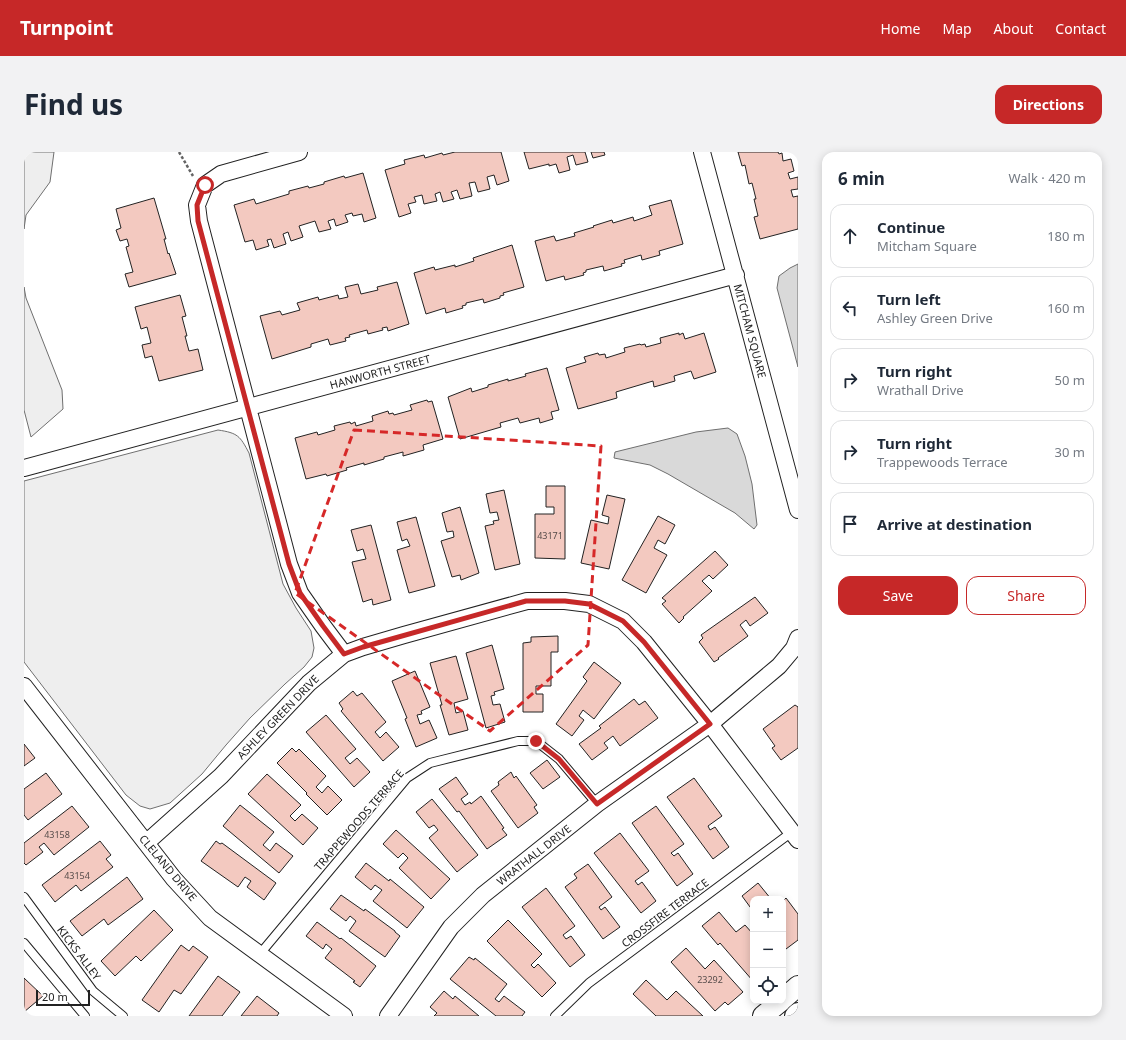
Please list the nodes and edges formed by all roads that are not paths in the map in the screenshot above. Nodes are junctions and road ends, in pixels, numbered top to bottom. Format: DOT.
graph roads {
  1 [pos="298,152"];
  2 [pos="702,152"];
  3 [pos="736,275"];
  4 [pos="247,408"];
  5 [pos="24,468"];
  6 [pos="798,510"];
  7 [pos="798,638"];
  8 [pos="344,654"];
  9 [pos="24,687"];
  10 [pos="710,724"];
  11 [pos="597,804"];
  12 [pos="795,836"];
  13 [pos="146,843"];
  14 [pos="24,897"];
  15 [pos="24,942"];
  16 [pos="259,955"];
  17 [pos="798,986"];
  18 [pos="786,996"];
  19 [pos="777,1004"];
  20 [pos="798,1013"];
  21 [pos="85,1016"];
  22 [pos="123,1016"];
  23 [pos="344,1016"];
  24 [pos="388,1016"];
  25 [pos="555,1016"];
  26 [pos="763,1016"];
  27 [pos="795,1016"];
  1 -- 4 [label="street"];
  2 -- 3 [label="street, MITCHAM SQUARE"];
  3 -- 4 [label="street, HANWORTH STREET"];
  3 -- 6 [label="street, MITCHAM SQUARE"];
  4 -- 5 [label="street, HANWORTH STREET"];
  4 -- 8 [label="street"];
  7 -- 10 [label="street"];
  8 -- 10 [label="street, ASHLEY GREEN DRIVE"];
  8 -- 13 [label="street, ASHLEY GREEN DRIVE"];
  9 -- 13 [label="street, CLELAND DRIVE"];
  10 -- 11 [label="street, WRATHALL DRIVE"];
  10 -- 12 [label="street, ASHLEY GREEN DRIVE"];
  11 -- 16 [label="lane, TRAPPEWOODS TERRACE"];
  11 -- 24 [label="street, WRATHALL DRIVE"];
  12 -- 25 [label="lane, CROSSFIRE TERRACE"];
  13 -- 16 [label="street, CLELAND DRIVE"];
  14 -- 22 [label="lane, KICKS ALLEY"];
  15 -- 21 [label="lane"];
  16 -- 23 [label="street, CLELAND DRIVE"];
  17 -- 18 [label="street"];
  19 -- 26 [label="street"];
  20 -- 27 [label="street"];
}
